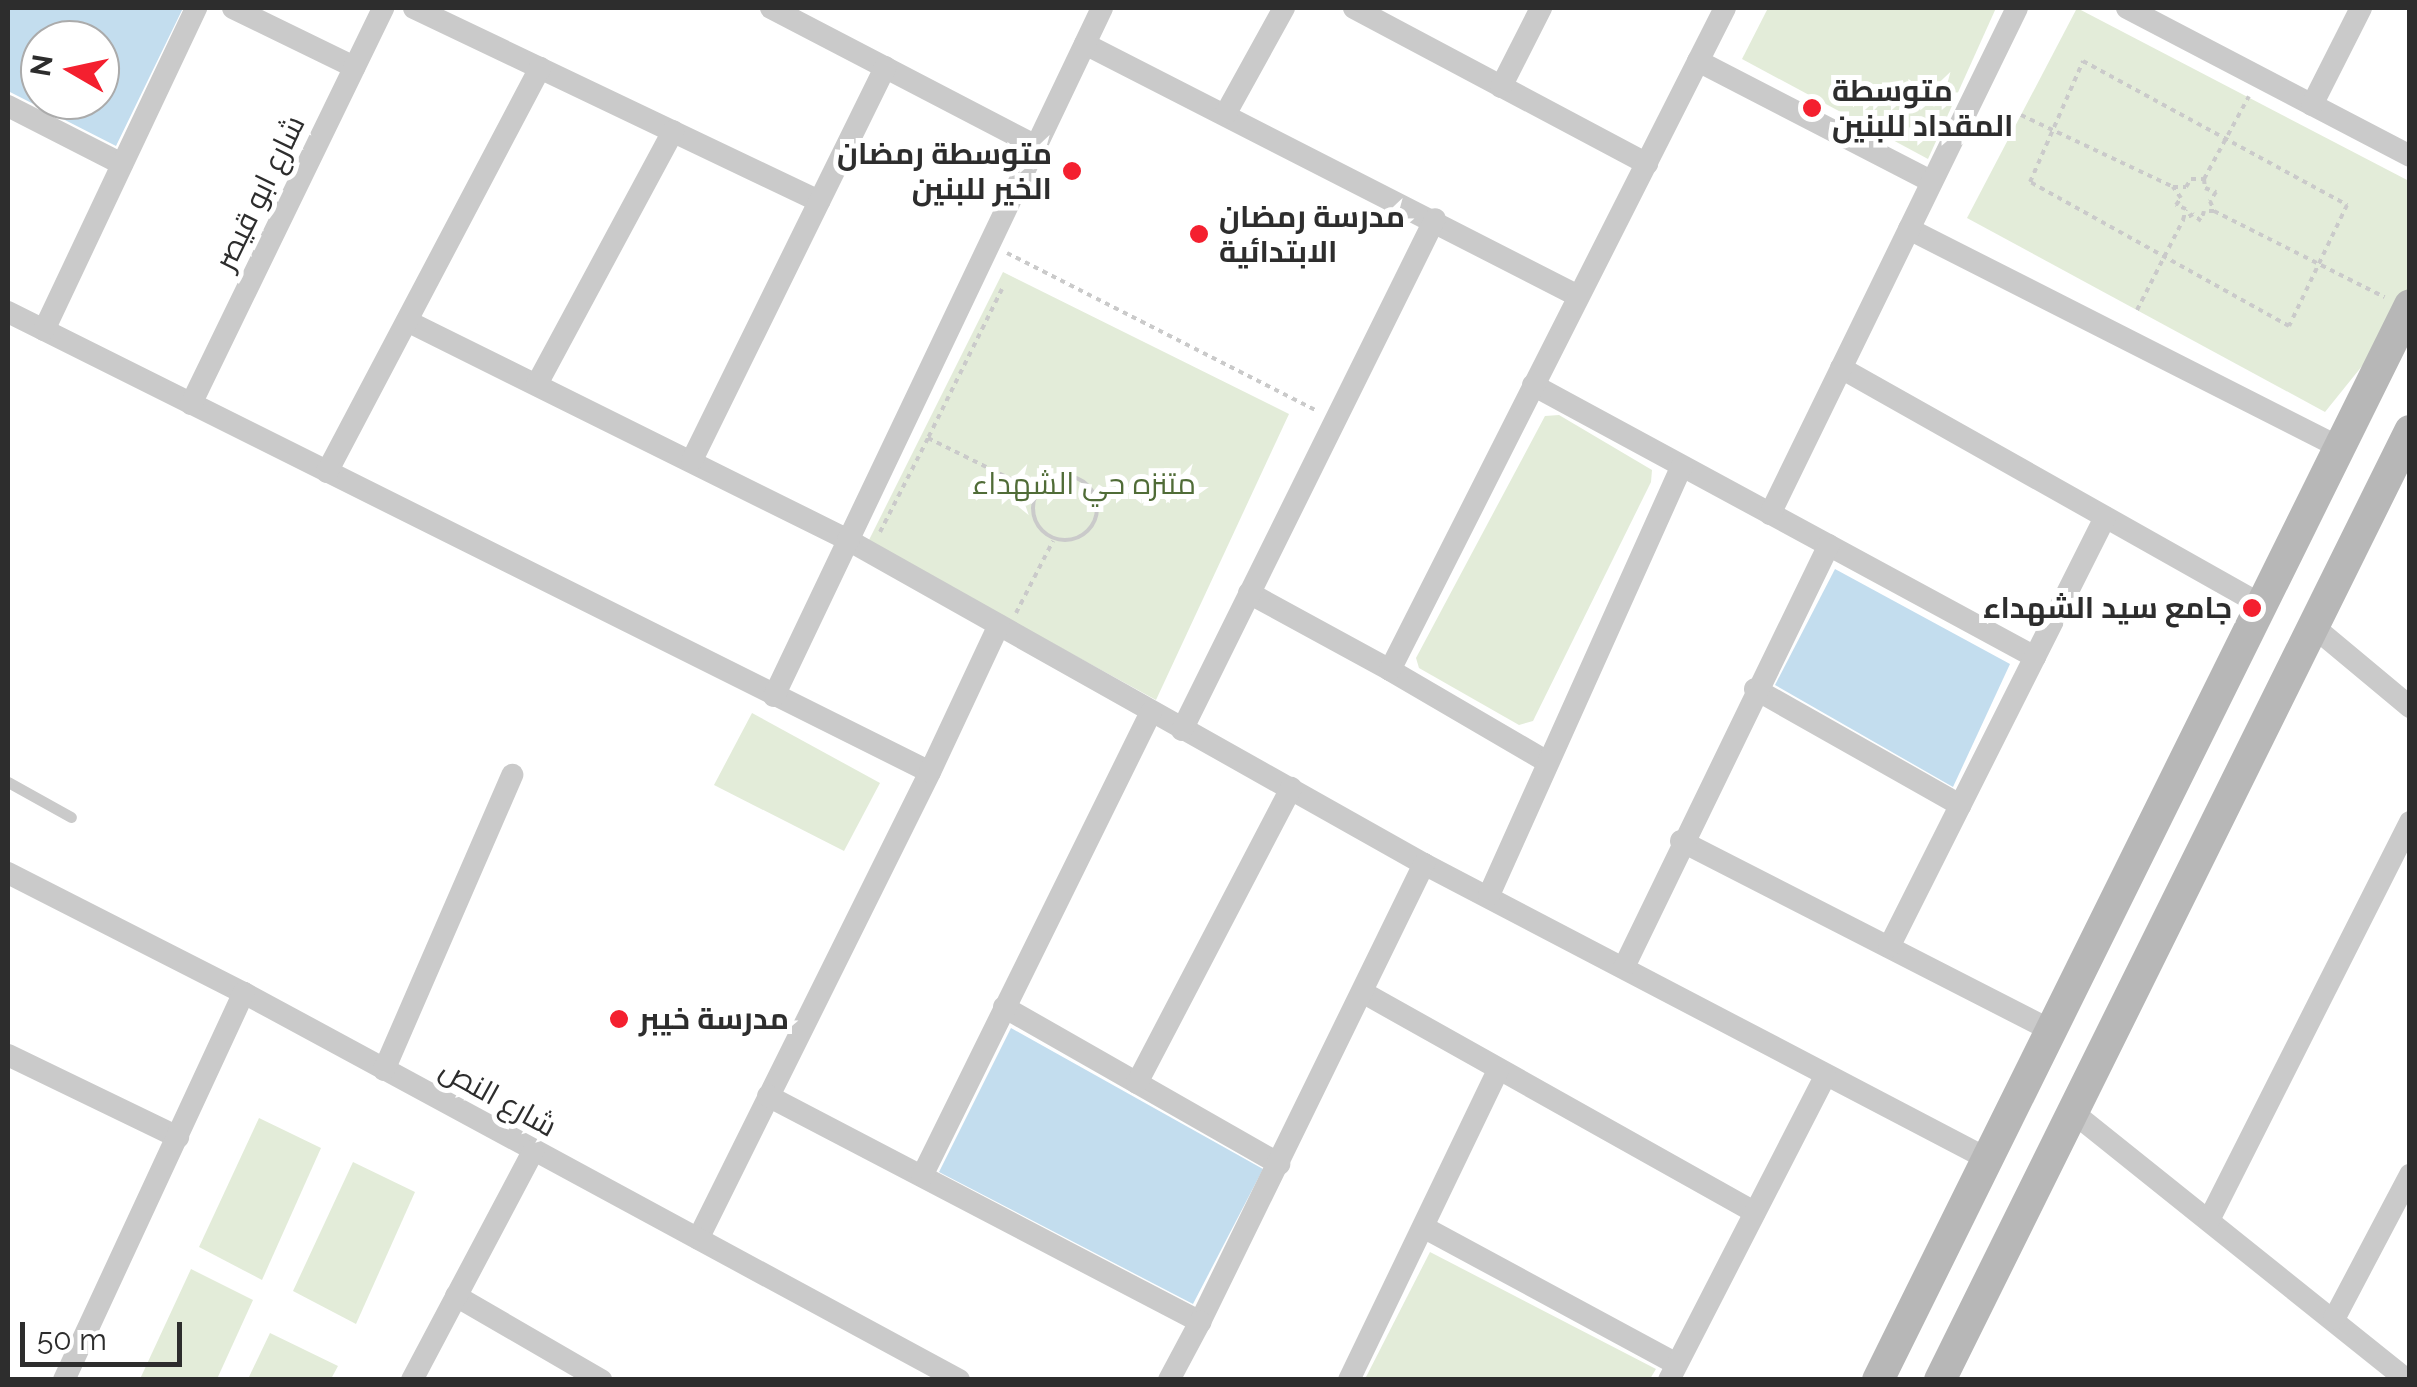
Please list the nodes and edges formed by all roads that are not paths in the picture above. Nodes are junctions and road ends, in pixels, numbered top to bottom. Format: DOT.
graph roads {
  1 [pos="196,8"];
  2 [pos="234,8"];
  3 [pos="383,8"];
  4 [pos="414,8"];
  5 [pos="772,8"];
  6 [pos="1102,8"];
  7 [pos="1284,8"];
  8 [pos="1354,8"];
  9 [pos="1542,8"];
  10 [pos="1726,8"];
  11 [pos="2017,8"];
  12 [pos="2126,8"];
  13 [pos="2361,8"];
  14 [pos="1085,44"];
  15 [pos="1698,61"];
  16 [pos="354,67"];
  17 [pos="886,67"];
  18 [pos="540,68"];
  19 [pos="1501,88"];
  20 [pos="2312,105"];
  21 [pos="8,106"];
  22 [pos="1226,113"];
  23 [pos="673,132"];
  24 [pos="1036,146"];
  25 [pos="2410,156"];
  26 [pos="122,164"];
  27 [pos="1647,164"];
  28 [pos="1932,182"];
  29 [pos="820,201"];
  30 [pos="1434,219"];
  31 [pos="1909,229"];
  32 [pos="1578,296"];
  33 [pos="2408,307"];
  34 [pos="8,312"];
  35 [pos="407,321"];
  36 [pos="44,330"];
  37 [pos="1841,368"];
  38 [pos="538,384"];
  39 [pos="1533,386"];
  40 [pos="192,404"];
  41 [pos="2410,431"];
  42 [pos="2340,448"];
  43 [pos="692,460"];
  44 [pos="1682,466"];
  45 [pos="327,472"];
  46 [pos="2399,482"];
  47 [pos="1770,514"];
  48 [pos="2105,517"];
  49 [pos="848,540"];
  50 [pos="1830,545"];
  51 [pos="1249,593"];
  52 [pos="2261,605"];
  53 [pos="2314,627"];
  54 [pos="1003,628"];
  55 [pos="2035,657"];
  56 [pos="1390,670"];
  57 [pos="1755,689"];
  58 [pos="774,696"];
  59 [pos="2410,707"];
  60 [pos="1151,712"];
  61 [pos="1182,730"];
  62 [pos="1544,760"];
  63 [pos="930,772"];
  64 [pos="512,775"];
  65 [pos="8,782"];
  66 [pos="1291,788"];
  67 [pos="1960,806"];
  68 [pos="72,817"];
  69 [pos="2410,822"];
  70 [pos="1681,841"];
  71 [pos="1424,864"];
  72 [pos="8,873"];
  73 [pos="1489,895"];
  74 [pos="1889,947"];
  75 [pos="1624,966"];
  76 [pos="244,993"];
  77 [pos="1364,993"];
  78 [pos="1004,1007"];
  79 [pos="2051,1030"];
  80 [pos="10,1062"];
  81 [pos="384,1070"];
  82 [pos="1498,1072"];
  83 [pos="1825,1077"];
  84 [pos="1137,1083"];
  85 [pos="768,1096"];
  86 [pos="2070,1110"];
  87 [pos="178,1137"];
  88 [pos="533,1152"];
  89 [pos="1986,1158"];
  90 [pos="1280,1164"];
  91 [pos="2410,1174"];
  92 [pos="922,1176"];
  93 [pos="1755,1212"];
  94 [pos="2209,1220"];
  95 [pos="1424,1228"];
  96 [pos="698,1239"];
  97 [pos="456,1296"];
  98 [pos="2334,1319"];
  99 [pos="1200,1322"];
  100 [pos="917,1357"];
  101 [pos="1673,1372"];
  102 [pos="593,1378"];
  103 [pos="64,1380"];
  104 [pos="412,1380"];
  105 [pos="905,1380"];
  106 [pos="959,1380"];
  107 [pos="1169,1380"];
  108 [pos="1349,1380"];
  109 [pos="1878,1380"];
  110 [pos="1940,1380"];
  111 [pos="2408,1380"];
  1 -- 26 [label="street"];
  2 -- 16 [label="street"];
  3 -- 16 [label="street, شارع ابو قيصر"];
  4 -- 18 [label="street"];
  5 -- 17 [label="street"];
  6 -- 14 [label="street"];
  7 -- 22 [label="street"];
  8 -- 19 [label="street"];
  9 -- 19 [label="street"];
  10 -- 15 [label="street"];
  11 -- 28 [label="street"];
  12 -- 20 [label="street"];
  13 -- 20 [label="street"];
  14 -- 22 [label="street"];
  14 -- 24 [label="street"];
  15 -- 27 [label="street"];
  15 -- 28 [label="street"];
  16 -- 40 [label="street, شارع ابو قيصر"];
  17 -- 24 [label="street"];
  17 -- 29 [label="street"];
  18 -- 23 [label="street"];
  18 -- 35 [label="street"];
  19 -- 27 [label="street"];
  20 -- 25 [label="street"];
  21 -- 26 [label="street"];
  22 -- 30 [label="street"];
  23 -- 29 [label="street"];
  23 -- 38 [label="street"];
  24 -- 49 [label="street"];
  26 -- 36 [label="street"];
  27 -- 32 [label="street"];
  28 -- 31 [label="street"];
  29 -- 43 [label="street"];
  30 -- 32 [label="street"];
  30 -- 51 [label="street"];
  31 -- 37 [label="street"];
  31 -- 42 [label="street"];
  32 -- 39 [label="street"];
  33 -- 42 [label="main road"];
  34 -- 36 [label="street"];
  35 -- 38 [label="street"];
  35 -- 45 [label="street"];
  36 -- 40 [label="street"];
  37 -- 47 [label="street"];
  37 -- 48 [label="street"];
  38 -- 43 [label="street"];
  39 -- 44 [label="street"];
  39 -- 56 [label="street"];
  40 -- 45 [label="street"];
  41 -- 46 [label="main road"];
  42 -- 46 [label="main road"];
  42 -- 52 [label="main road"];
  43 -- 49 [label="street"];
  44 -- 47 [label="street"];
  44 -- 62 [label="street"];
  45 -- 58 [label="street"];
  46 -- 53 [label="main road"];
  47 -- 50 [label="street"];
  48 -- 52 [label="street"];
  48 -- 55 [label="street"];
  49 -- 54 [label="street"];
  49 -- 58 [label="street"];
  50 -- 55 [label="street"];
  50 -- 57 [label="street"];
  51 -- 56 [label="street"];
  51 -- 61 [label="street"];
  52 -- 79 [label="main road"];
  53 -- 59 [label="street"];
  53 -- 86 [label="main road"];
  54 -- 60 [label="street"];
  54 -- 63 [label="street"];
  55 -- 67 [label="street"];
  56 -- 62 [label="street"];
  57 -- 67 [label="street"];
  57 -- 70 [label="street"];
  58 -- 63 [label="street"];
  60 -- 61 [label="street"];
  60 -- 78 [label="street"];
  61 -- 66 [label="street"];
  62 -- 73 [label="street"];
  63 -- 85 [label="street"];
  64 -- 81 [label="street"];
  65 -- 68 [label="lane"];
  66 -- 71 [label="street"];
  66 -- 84 [label="street"];
  67 -- 74 [label="street"];
  69 -- 94 [label="street"];
  70 -- 74 [label="street"];
  70 -- 75 [label="street"];
  71 -- 73 [label="street"];
  71 -- 77 [label="street"];
  72 -- 76 [label="street, شارع النص"];
  73 -- 75 [label="street"];
  74 -- 79 [label="street"];
  75 -- 83 [label="street"];
  76 -- 81 [label="street, شارع النص"];
  76 -- 87 [label="street"];
  77 -- 82 [label="street"];
  77 -- 90 [label="street"];
  78 -- 84 [label="street"];
  78 -- 92 [label="street"];
  79 -- 89 [label="main road"];
  80 -- 87 [label="street"];
  81 -- 88 [label="street, شارع النص"];
  82 -- 93 [label="street"];
  82 -- 95 [label="street"];
  83 -- 89 [label="street"];
  83 -- 93 [label="street"];
  84 -- 90 [label="street"];
  85 -- 92 [label="street"];
  85 -- 96 [label="street"];
  86 -- 94 [label="street"];
  86 -- 110 [label="main road"];
  87 -- 103 [label="street"];
  88 -- 96 [label="street, شارع النص"];
  88 -- 97 [label="street"];
  89 -- 109 [label="main road"];
  90 -- 99 [label="street"];
  91 -- 98 [label="street"];
  92 -- 99 [label="street"];
  93 -- 101 [label="street"];
  94 -- 98 [label="street"];
  95 -- 101 [label="street"];
  95 -- 108 [label="street"];
  96 -- 100 [label="street, شارع النص"];
  97 -- 102 [label="street"];
  97 -- 104 [label="street"];
  98 -- 111 [label="street"];
  99 -- 107 [label="street"];
  100 -- 105 [label="street"];
  100 -- 106 [label="street, شارع النص"];
}
